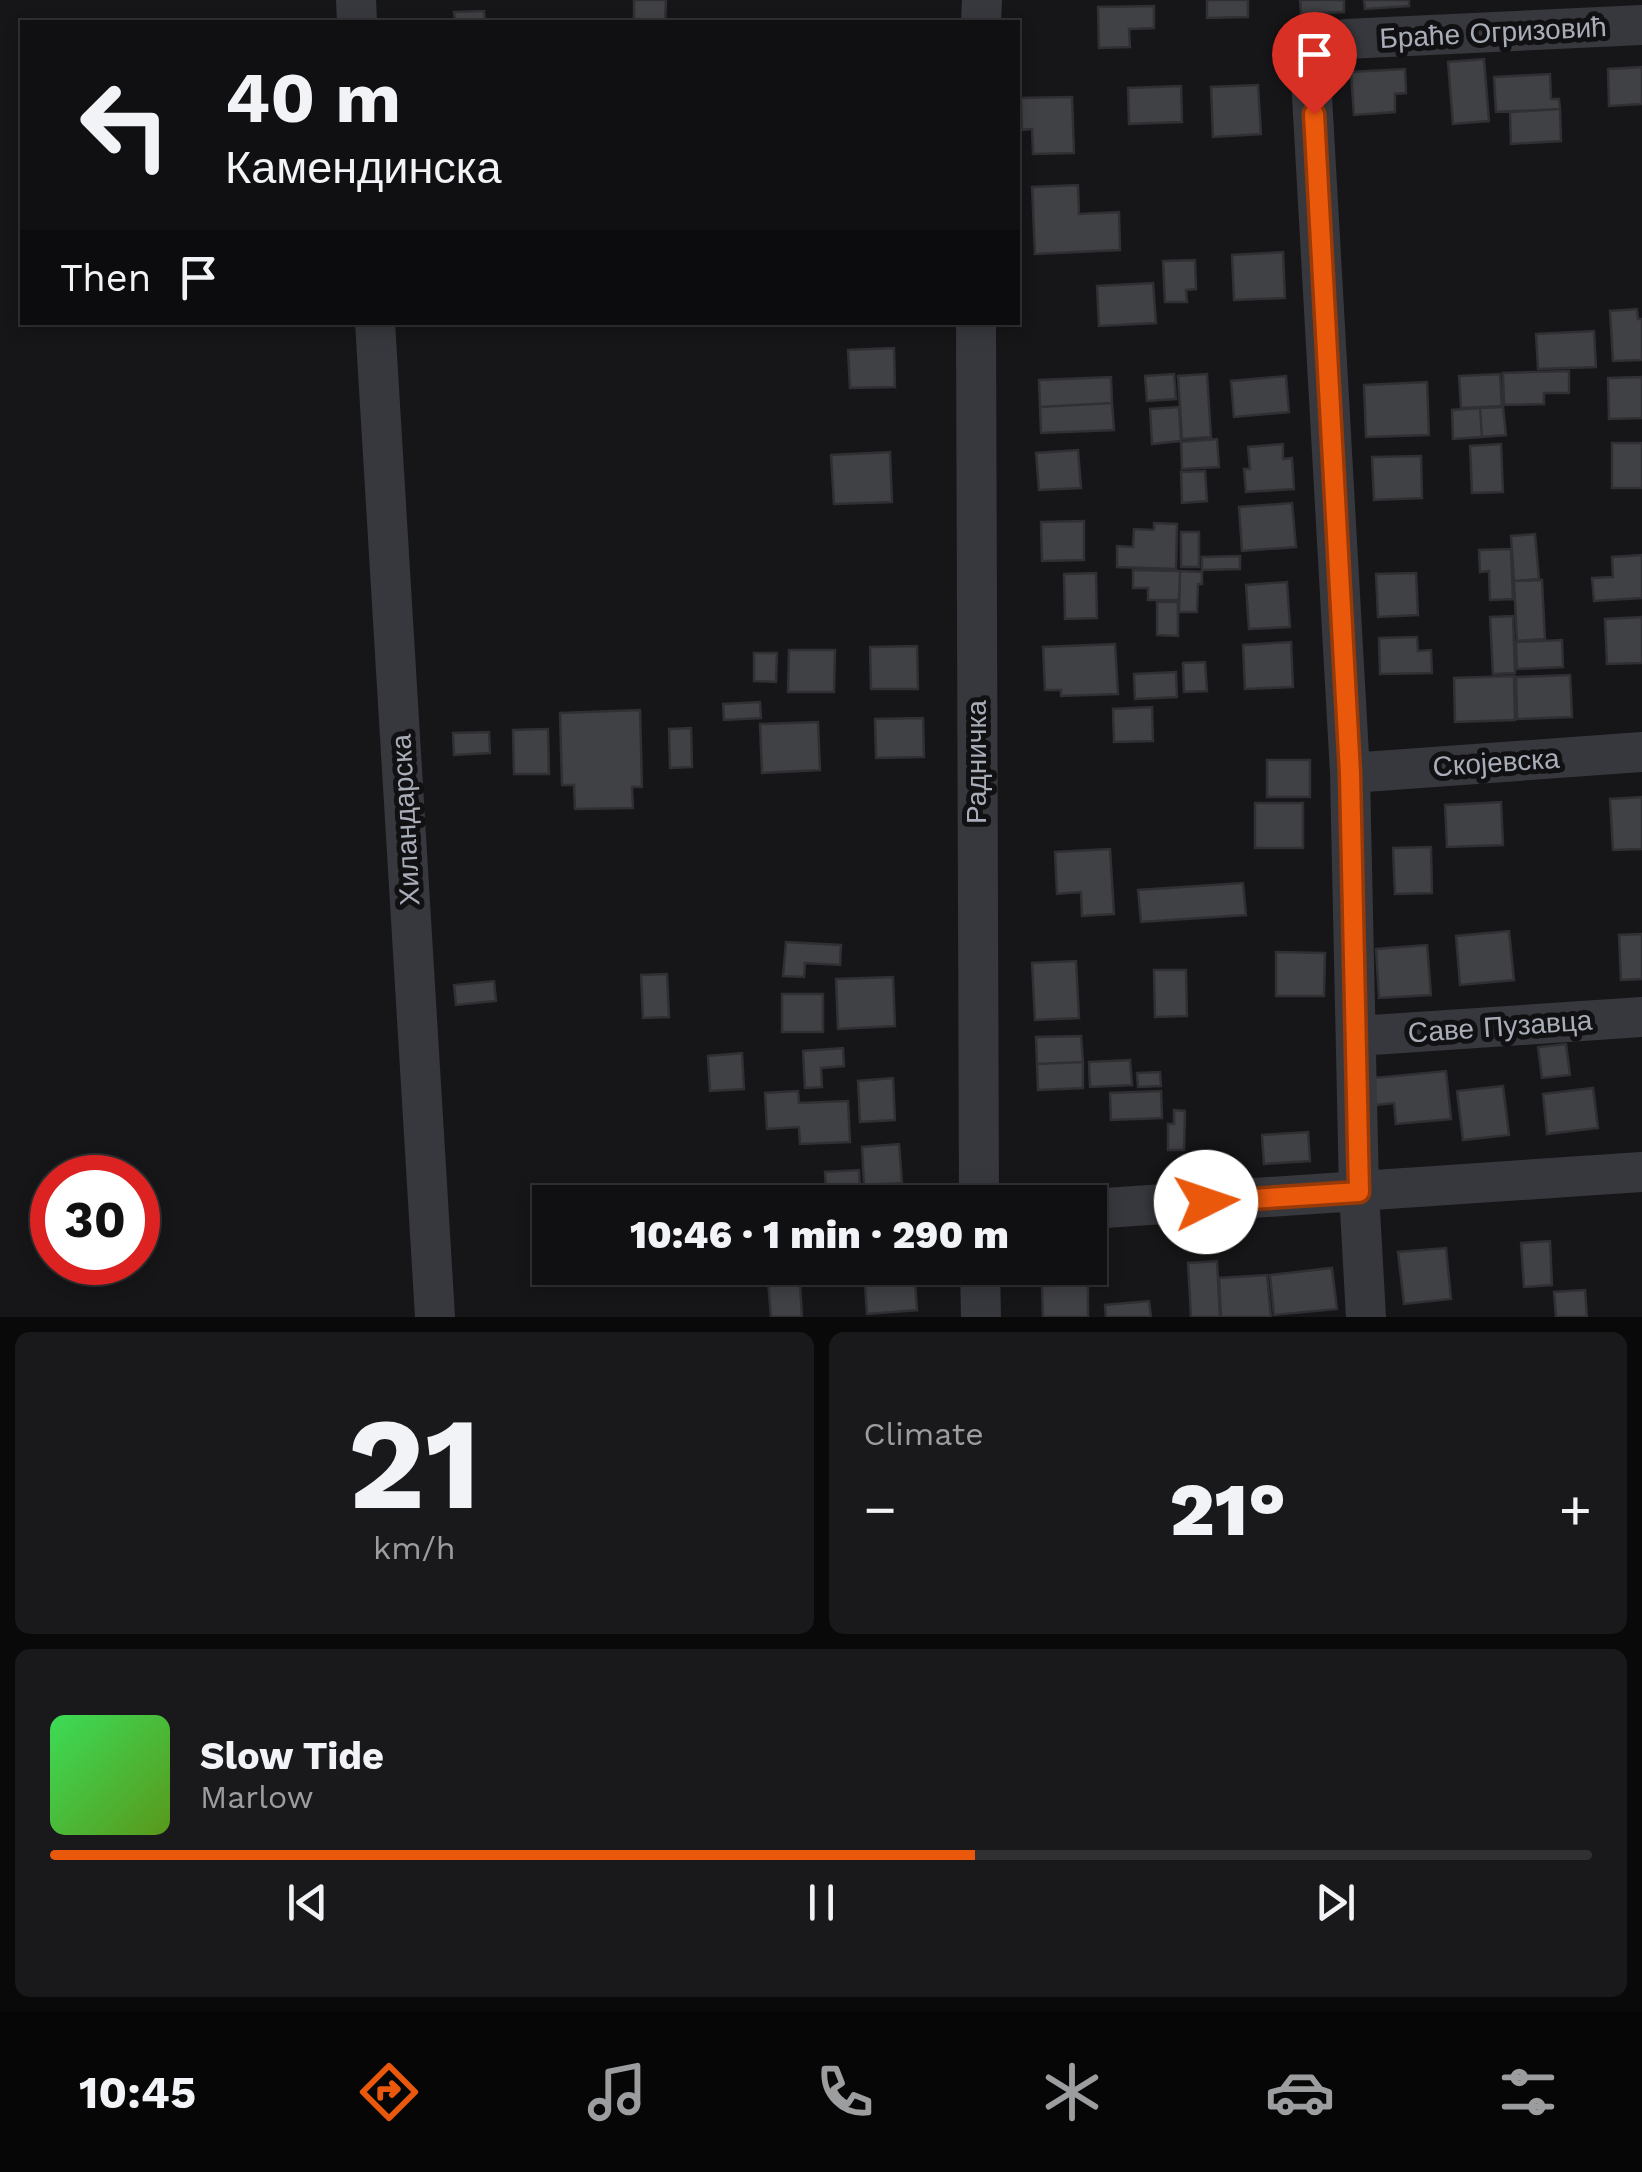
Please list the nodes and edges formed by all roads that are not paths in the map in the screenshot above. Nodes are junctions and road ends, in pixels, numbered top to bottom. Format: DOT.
graph roads {
  1 [pos="1642,25"];
  2 [pos="375,325"];
  3 [pos="976,325"];
  4 [pos="1642,752"];
  5 [pos="1350,773"];
  6 [pos="1642,1017"];
  7 [pos="1357,1036"];
  8 [pos="1642,1172"];
  9 [pos="979,1185"];
  10 [pos="1359,1192"];
  11 [pos="1107,1209"];
  12 [pos="980,1285"];
  13 [pos="435,1317"];
  14 [pos="980,1317"];
  15 [pos="1366,1317"];
  1 -- 5 [label="street, Браће Огризовић"];
  2 -- 13 [label="street, Хиландарска"];
  3 -- 9 [label="street, Радничка"];
  4 -- 5 [label="street, Скојевска"];
  5 -- 7 [label="street"];
  6 -- 7 [label="street, Саве Пузавца"];
  7 -- 10 [label="street"];
  8 -- 10 [label="street"];
  10 -- 11 [label="street"];
  10 -- 15 [label="street"];
  12 -- 14 [label="street"];
}
